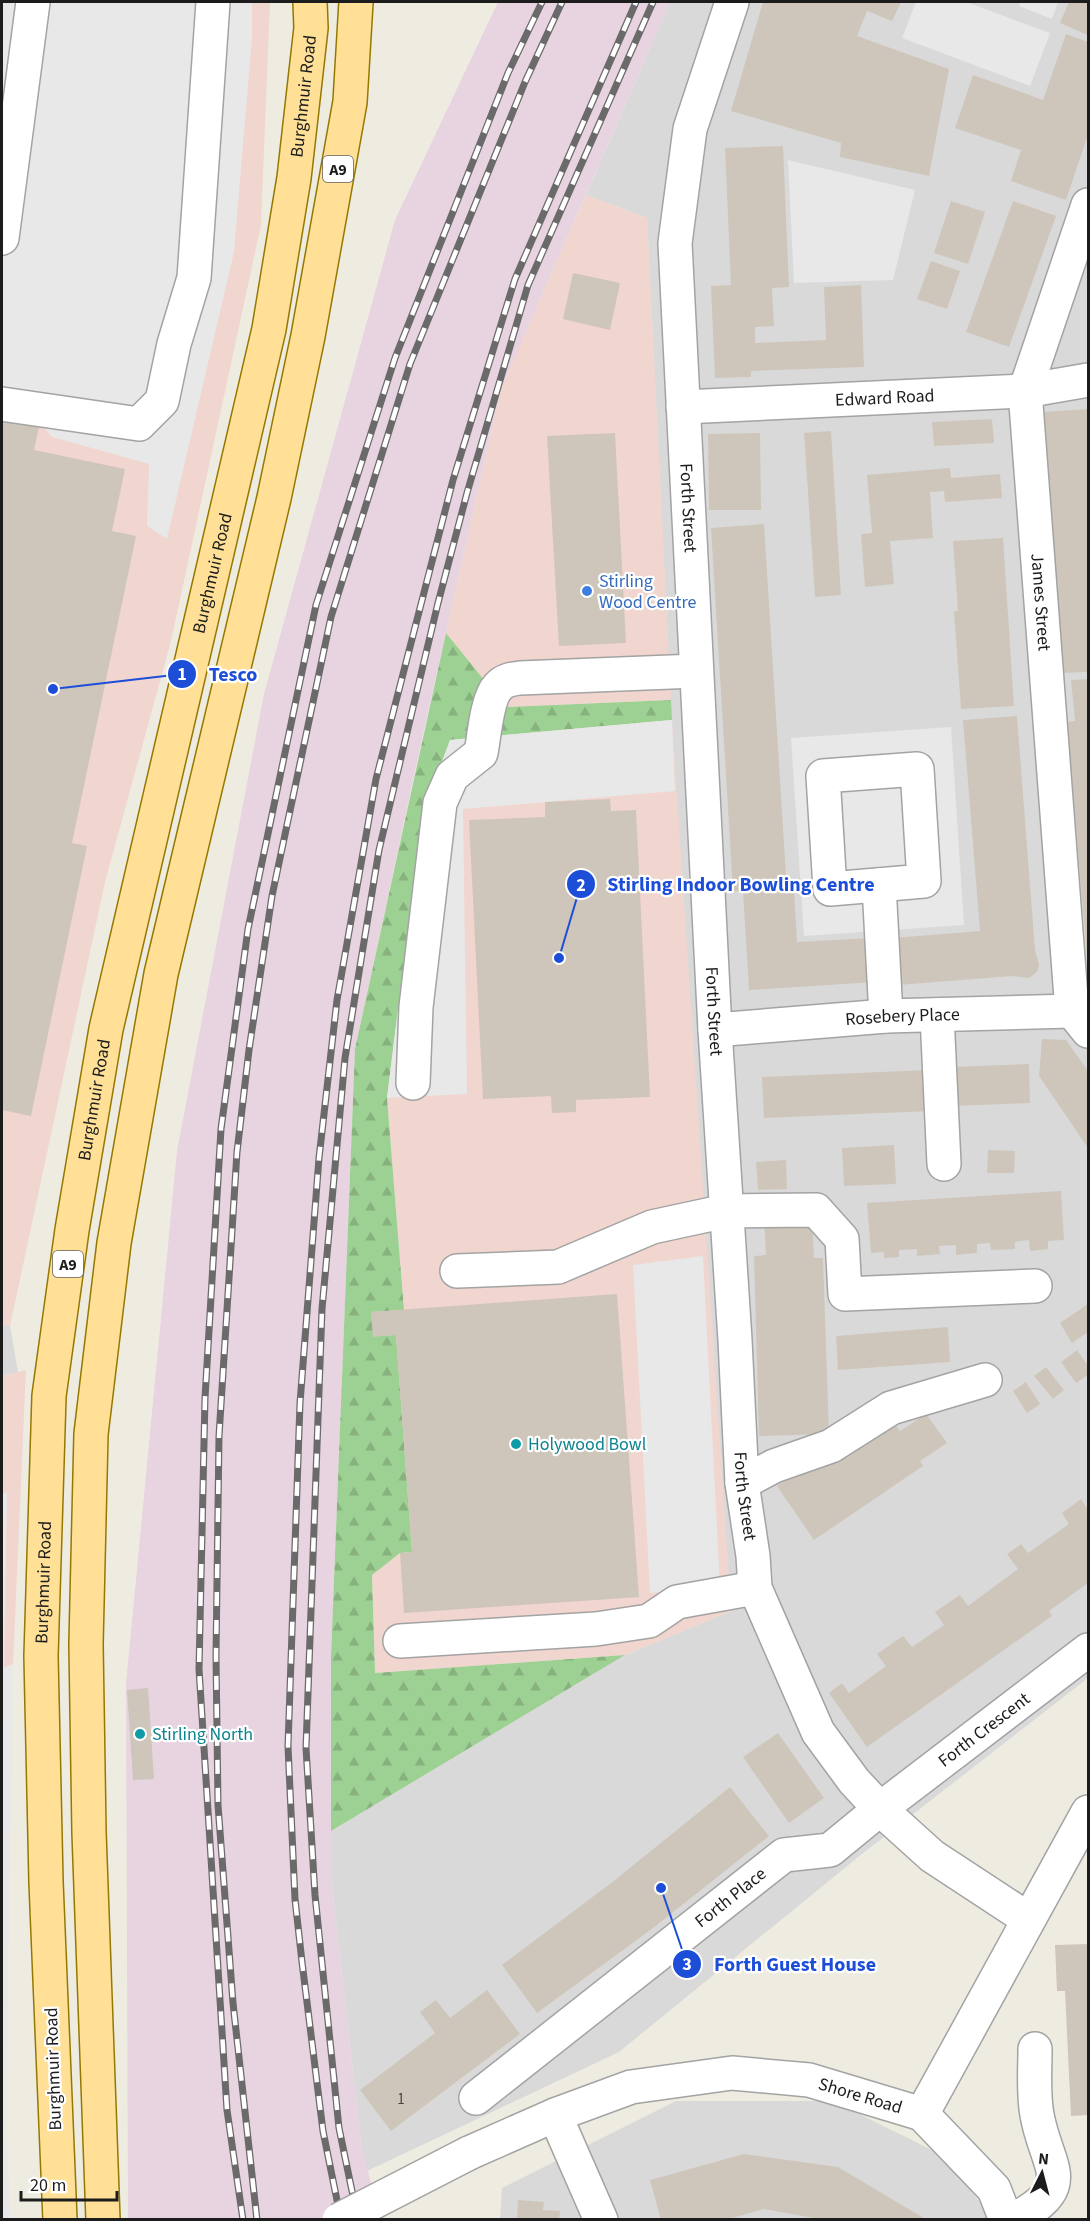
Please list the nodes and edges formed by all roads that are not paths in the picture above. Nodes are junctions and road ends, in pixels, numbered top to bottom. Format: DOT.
graph roads {
  1 [pos="33,2"];
  2 [pos="213,2"];
  3 [pos="356,2"];
  4 [pos="732,2"];
  5 [pos="309,10"];
  6 [pos="1089,205"];
  7 [pos="2,238"];
  8 [pos="1089,380"];
  9 [pos="1025,391"];
  10 [pos="2,404"];
  11 [pos="683,407"];
  12 [pos="696,671"];
  13 [pos="879,885"];
  14 [pos="937,1015"];
  15 [pos="886,1016"];
  16 [pos="1083,1017"];
  17 [pos="715,1030"];
  18 [pos="413,1083"];
  19 [pos="944,1164"];
  20 [pos="726,1211"];
  21 [pos="457,1271"];
  22 [pos="1035,1286"];
  23 [pos="985,1380"];
  24 [pos="742,1483"];
  25 [pos="755,1588"];
  26 [pos="400,1641"];
  27 [pos="1089,1650"];
  28 [pos="880,1809"];
  29 [pos="1089,1812"];
  30 [pos="1028,1919"];
  31 [pos="1035,2049"];
  32 [pos="476,2098"];
  33 [pos="922,2114"];
  34 [pos="555,2115"];
  35 [pos="60,2220"];
  36 [pos="104,2220"];
  37 [pos="339,2220"];
  38 [pos="600,2220"];
  39 [pos="1006,2220"];
  40 [pos="1013,2220"];
  1 -- 7 [label="street"];
  2 -- 10 [label="street"];
  3 -- 36 [label="main road, A9"];
  4 -- 11 [label="street, Forth Street"];
  5 -- 35 [label="main road, Burghmuir Road / A9"];
  6 -- 9 [label="street, James Street"];
  8 -- 9 [label="street, Edward Road"];
  9 -- 11 [label="street, Edward Road"];
  9 -- 16 [label="street, James Street"];
  11 -- 12 [label="street, Forth Street"];
  12 -- 17 [label="street, Forth Street"];
  12 -- 18 [label="street"];
  13 -- 15 [label="street"];
  14 -- 15 [label="street, Rosebery Place"];
  14 -- 16 [label="street, Rosebery Place"];
  14 -- 19 [label="street"];
  15 -- 17 [label="street, Rosebery Place"];
  17 -- 20 [label="street, Forth Street"];
  20 -- 21 [label="street"];
  20 -- 22 [label="street"];
  20 -- 24 [label="street, Forth Street"];
  23 -- 24 [label="street"];
  24 -- 25 [label="street, Forth Street"];
  25 -- 26 [label="street"];
  25 -- 28 [label="street, Forth Street"];
  27 -- 28 [label="street, Forth Crescent"];
  28 -- 30 [label="street, Forth Street"];
  28 -- 32 [label="street, Forth Place"];
  29 -- 30 [label="street, Shore Road"];
  30 -- 33 [label="street, Shore Road"];
  31 -- 40 [label="street"];
  33 -- 34 [label="street, Shore Road"];
  33 -- 39 [label="street"];
  34 -- 37 [label="street, Shore Road, bridge"];
  34 -- 38 [label="street"];
}
